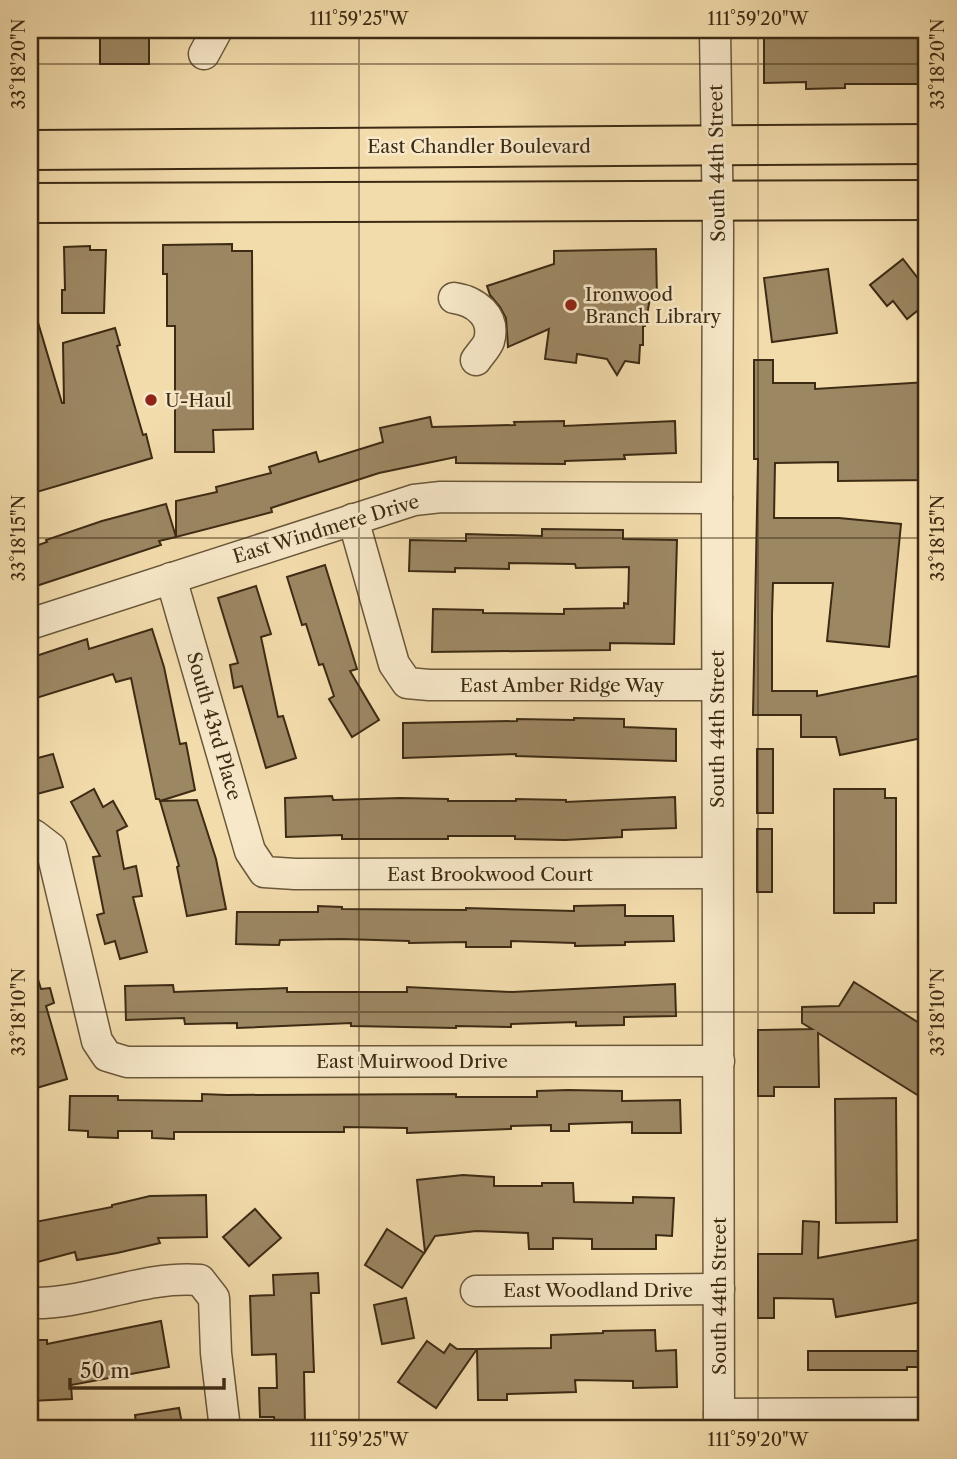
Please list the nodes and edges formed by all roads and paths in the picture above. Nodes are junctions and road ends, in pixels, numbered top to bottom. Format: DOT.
graph roads {
  1 [pos="715,30"];
  2 [pos="927,144"];
  3 [pos="717,145"];
  4 [pos="166,148"];
  5 [pos="30,149"];
  6 [pos="927,200"];
  7 [pos="718,201"];
  8 [pos="30,203"];
  9 [pos="148,203"];
  10 [pos="454,298"];
  11 [pos="476,360"];
  12 [pos="717,498"];
  13 [pos="353,519"];
  14 [pos="171,578"];
  15 [pos="30,624"];
  16 [pos="717,685"];
  17 [pos="32,835"];
  18 [pos="264,872"];
  19 [pos="717,873"];
  20 [pos="719,1061"];
  21 [pos="719,1289"];
  22 [pos="476,1291"];
  23 [pos="30,1303"];
  24 [pos="927,1413"];
  25 [pos="719,1422"];
  26 [pos="225,1429"];
  1 -- 3 [label="street, South 44th Street"];
  2 -- 3 [label="main road, East Chandler Boulevard"];
  3 -- 4 [label="main road, East Chandler Boulevard"];
  3 -- 7 [label="street, South 44th Street"];
  4 -- 5 [label="main road, East Chandler Boulevard"];
  4 -- 9 [label="main road"];
  6 -- 7 [label="main road"];
  7 -- 9 [label="main road"];
  7 -- 12 [label="street, South 44th Street"];
  8 -- 9 [label="main road"];
  10 -- 11 [label="street"];
  12 -- 13 [label="street, East Windmere Drive"];
  12 -- 16 [label="street, South 44th Street"];
  13 -- 14 [label="street, East Windmere Drive"];
  13 -- 16 [label="street, East Amber Ridge Way"];
  14 -- 15 [label="street, East Windmere Drive"];
  14 -- 18 [label="street, South 43rd Place"];
  16 -- 19 [label="street, South 44th Street"];
  17 -- 20 [label="street, East Muirwood Drive"];
  18 -- 19 [label="street, East Brookwood Court"];
  19 -- 20 [label="street, South 44th Street"];
  20 -- 21 [label="street, South 44th Street"];
  21 -- 22 [label="street, East Woodland Drive"];
  21 -- 25 [label="street, South 44th Street"];
  23 -- 26 [label="street"];
  24 -- 25 [label="street"];
}
